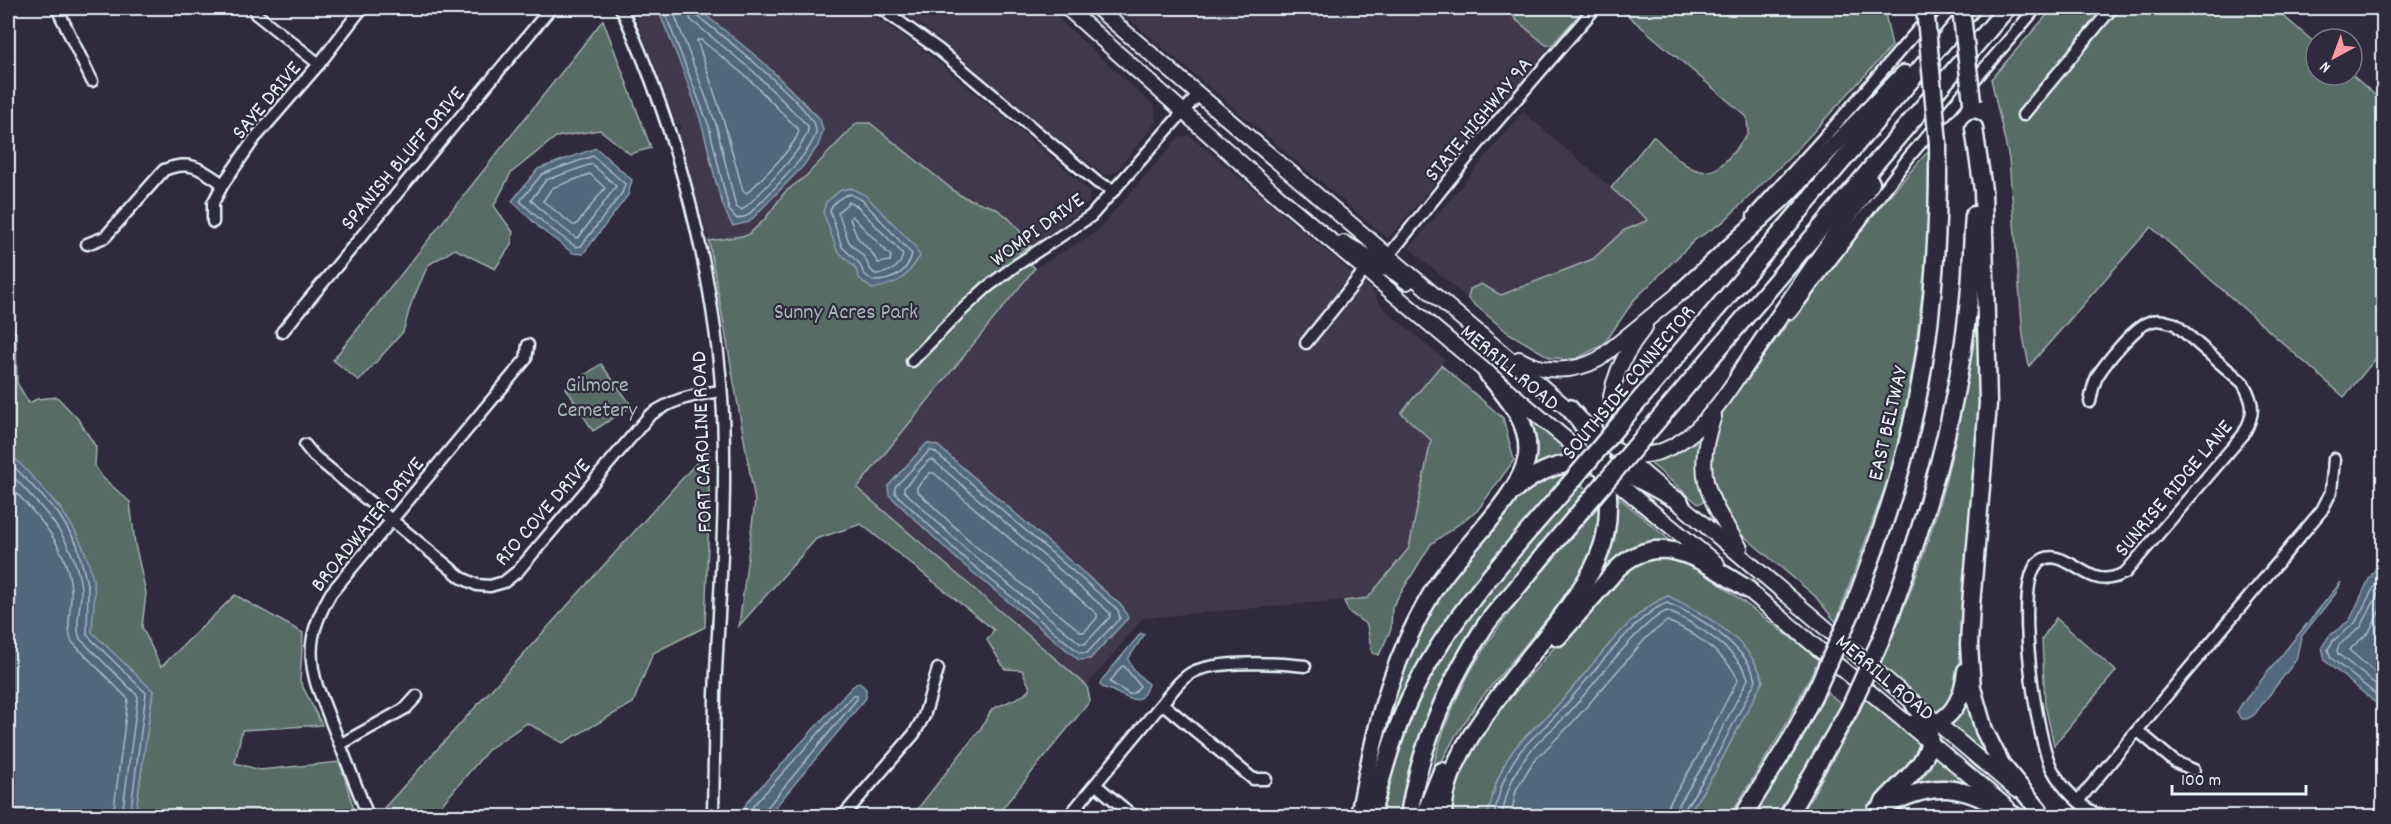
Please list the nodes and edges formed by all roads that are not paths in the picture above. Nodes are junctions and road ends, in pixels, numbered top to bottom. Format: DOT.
graph roads {
  1 [pos="57,8"];
  2 [pos="362,8"];
  3 [pos="551,8"];
  4 [pos="621,8"];
  5 [pos="880,8"];
  6 [pos="1067,8"];
  7 [pos="1097,8"];
  8 [pos="1595,8"];
  9 [pos="1926,8"];
  10 [pos="1937,8"];
  11 [pos="1961,8"];
  12 [pos="1971,8"];
  13 [pos="2007,8"];
  14 [pos="2112,8"];
  15 [pos="2034,10"];
  16 [pos="256,14"];
  17 [pos="319,64"];
  18 [pos="92,81"];
  19 [pos="1199,94"];
  20 [pos="1183,112"];
  21 [pos="2023,115"];
  22 [pos="1974,128"];
  23 [pos="1895,140"];
  24 [pos="223,184"];
  25 [pos="1115,190"];
  26 [pos="1279,196"];
  27 [pos="213,222"];
  28 [pos="87,243"];
  29 [pos="1389,255"];
  30 [pos="1365,270"];
  31 [pos="1681,292"];
  32 [pos="1658,312"];
  33 [pos="282,332"];
  34 [pos="1306,343"];
  35 [pos="1494,344"];
  36 [pos="528,345"];
  37 [pos="912,361"];
  38 [pos="1486,373"];
  39 [pos="1739,375"];
  40 [pos="721,391"];
  41 [pos="2090,402"];
  42 [pos="1569,408"];
  43 [pos="1716,411"];
  44 [pos="305,445"];
  45 [pos="1609,459"];
  46 [pos="2334,459"];
  47 [pos="1510,494"];
  48 [pos="1680,502"];
  49 [pos="392,521"];
  50 [pos="1749,561"];
  51 [pos="1592,572"];
  52 [pos="1749,591"];
  53 [pos="1969,645"];
  54 [pos="1305,666"];
  55 [pos="938,669"];
  56 [pos="417,696"];
  57 [pos="1163,704"];
  58 [pos="1914,704"];
  59 [pos="1924,723"];
  60 [pos="2138,730"];
  61 [pos="1930,741"];
  62 [pos="1468,742"];
  63 [pos="341,744"];
  64 [pos="2194,770"];
  65 [pos="1266,779"];
  66 [pos="1096,785"];
  67 [pos="2078,801"];
  68 [pos="2043,813"];
  69 [pos="1873,814"];
  70 [pos="368,816"];
  71 [pos="714,816"];
  72 [pos="843,816"];
  73 [pos="1069,816"];
  74 [pos="1133,816"];
  75 [pos="1359,816"];
  76 [pos="1371,816"];
  77 [pos="1409,816"];
  78 [pos="1424,816"];
  79 [pos="1443,816"];
  80 [pos="1743,816"];
  81 [pos="1788,816"];
  82 [pos="2017,816"];
  83 [pos="2100,816"];
  1 -- 18 [label="street"];
  2 -- 17 [label="street, SAYE DRIVE"];
  3 -- 33 [label="street, SPANISH BLUFF DRIVE"];
  4 -- 40 [label="street, FORT CAROLINE ROAD"];
  5 -- 25 [label="street"];
  6 -- 20 [label="main road, MERRILL ROAD"];
  7 -- 19 [label="main road, MERRILL ROAD"];
  8 -- 29 [label="street, STATE HIGHWAY 9A"];
  9 -- 80 [label="highway, EAST BELTWAY, bridge"];
  10 -- 31 [label="street"];
  11 -- 22 [label="highway, bridge"];
  12 -- 31 [label="highway"];
  12 -- 76 [label="highway, SOUTHSIDE CONNECTOR, bridge"];
  13 -- 23 [label="highway"];
  14 -- 21 [label="street"];
  15 -- 39 [label="street"];
  16 -- 17 [label="street"];
  17 -- 24 [label="street, SAYE DRIVE"];
  19 -- 20 [label="street, WOMPI DRIVE"];
  19 -- 29 [label="main road, MERRILL ROAD"];
  20 -- 25 [label="street, WOMPI DRIVE"];
  20 -- 26 [label="main road, MERRILL ROAD"];
  22 -- 53 [label="highway"];
  22 -- 81 [label="highway, bridge"];
  23 -- 39 [label="highway"];
  23 -- 77 [label="highway, bridge"];
  24 -- 27 [label="street, SAYE DRIVE"];
  24 -- 28 [label="street"];
  25 -- 37 [label="street, WOMPI DRIVE"];
  26 -- 29 [label="main road"];
  26 -- 30 [label="main road, MERRILL ROAD"];
  29 -- 35 [label="main road, MERRILL ROAD"];
  30 -- 34 [label="street"];
  30 -- 38 [label="main road, MERRILL ROAD"];
  30 -- 42 [label="main road"];
  31 -- 32 [label="main road"];
  32 -- 35 [label="main road"];
  32 -- 45 [label="main road"];
  35 -- 42 [label="main road, MERRILL ROAD"];
  36 -- 49 [label="street, BROADWATER DRIVE"];
  38 -- 45 [label="main road, MERRILL ROAD"];
  38 -- 47 [label="highway"];
  39 -- 43 [label="main road"];
  40 -- 49 [label="street, RIO COVE DRIVE"];
  40 -- 71 [label="street, FORT CAROLINE ROAD"];
  41 -- 67 [label="street, SUNRISE RIDGE LANE"];
  42 -- 45 [label="highway"];
  43 -- 45 [label="main road"];
  43 -- 50 [label="main road"];
  44 -- 49 [label="street, RIO COVE DRIVE"];
  45 -- 47 [label="highway"];
  45 -- 48 [label="highway"];
  45 -- 51 [label="highway"];
  45 -- 52 [label="main road, MERRILL ROAD"];
  46 -- 60 [label="street"];
  47 -- 75 [label="highway"];
  48 -- 50 [label="main road, MERRILL ROAD"];
  49 -- 63 [label="street, BROADWATER DRIVE"];
  50 -- 58 [label="main road, MERRILL ROAD"];
  51 -- 62 [label="highway"];
  51 -- 78 [label="highway"];
  52 -- 59 [label="main road, MERRILL ROAD"];
  52 -- 62 [label="highway"];
  53 -- 59 [label="highway"];
  53 -- 68 [label="highway"];
  54 -- 57 [label="street"];
  55 -- 72 [label="street"];
  56 -- 63 [label="street"];
  57 -- 65 [label="street"];
  57 -- 66 [label="street"];
  58 -- 59 [label="highway"];
  59 -- 61 [label="highway"];
  59 -- 68 [label="main road, MERRILL ROAD"];
  60 -- 64 [label="street"];
  60 -- 67 [label="street"];
  61 -- 69 [label="highway"];
  61 -- 82 [label="main road, MERRILL ROAD"];
  62 -- 79 [label="highway"];
  63 -- 70 [label="street, BROADWATER DRIVE"];
  66 -- 73 [label="street"];
  66 -- 74 [label="street"];
  67 -- 83 [label="street, SUNRISE RIDGE LANE"];
  69 -- 82 [label="highway"];
}
